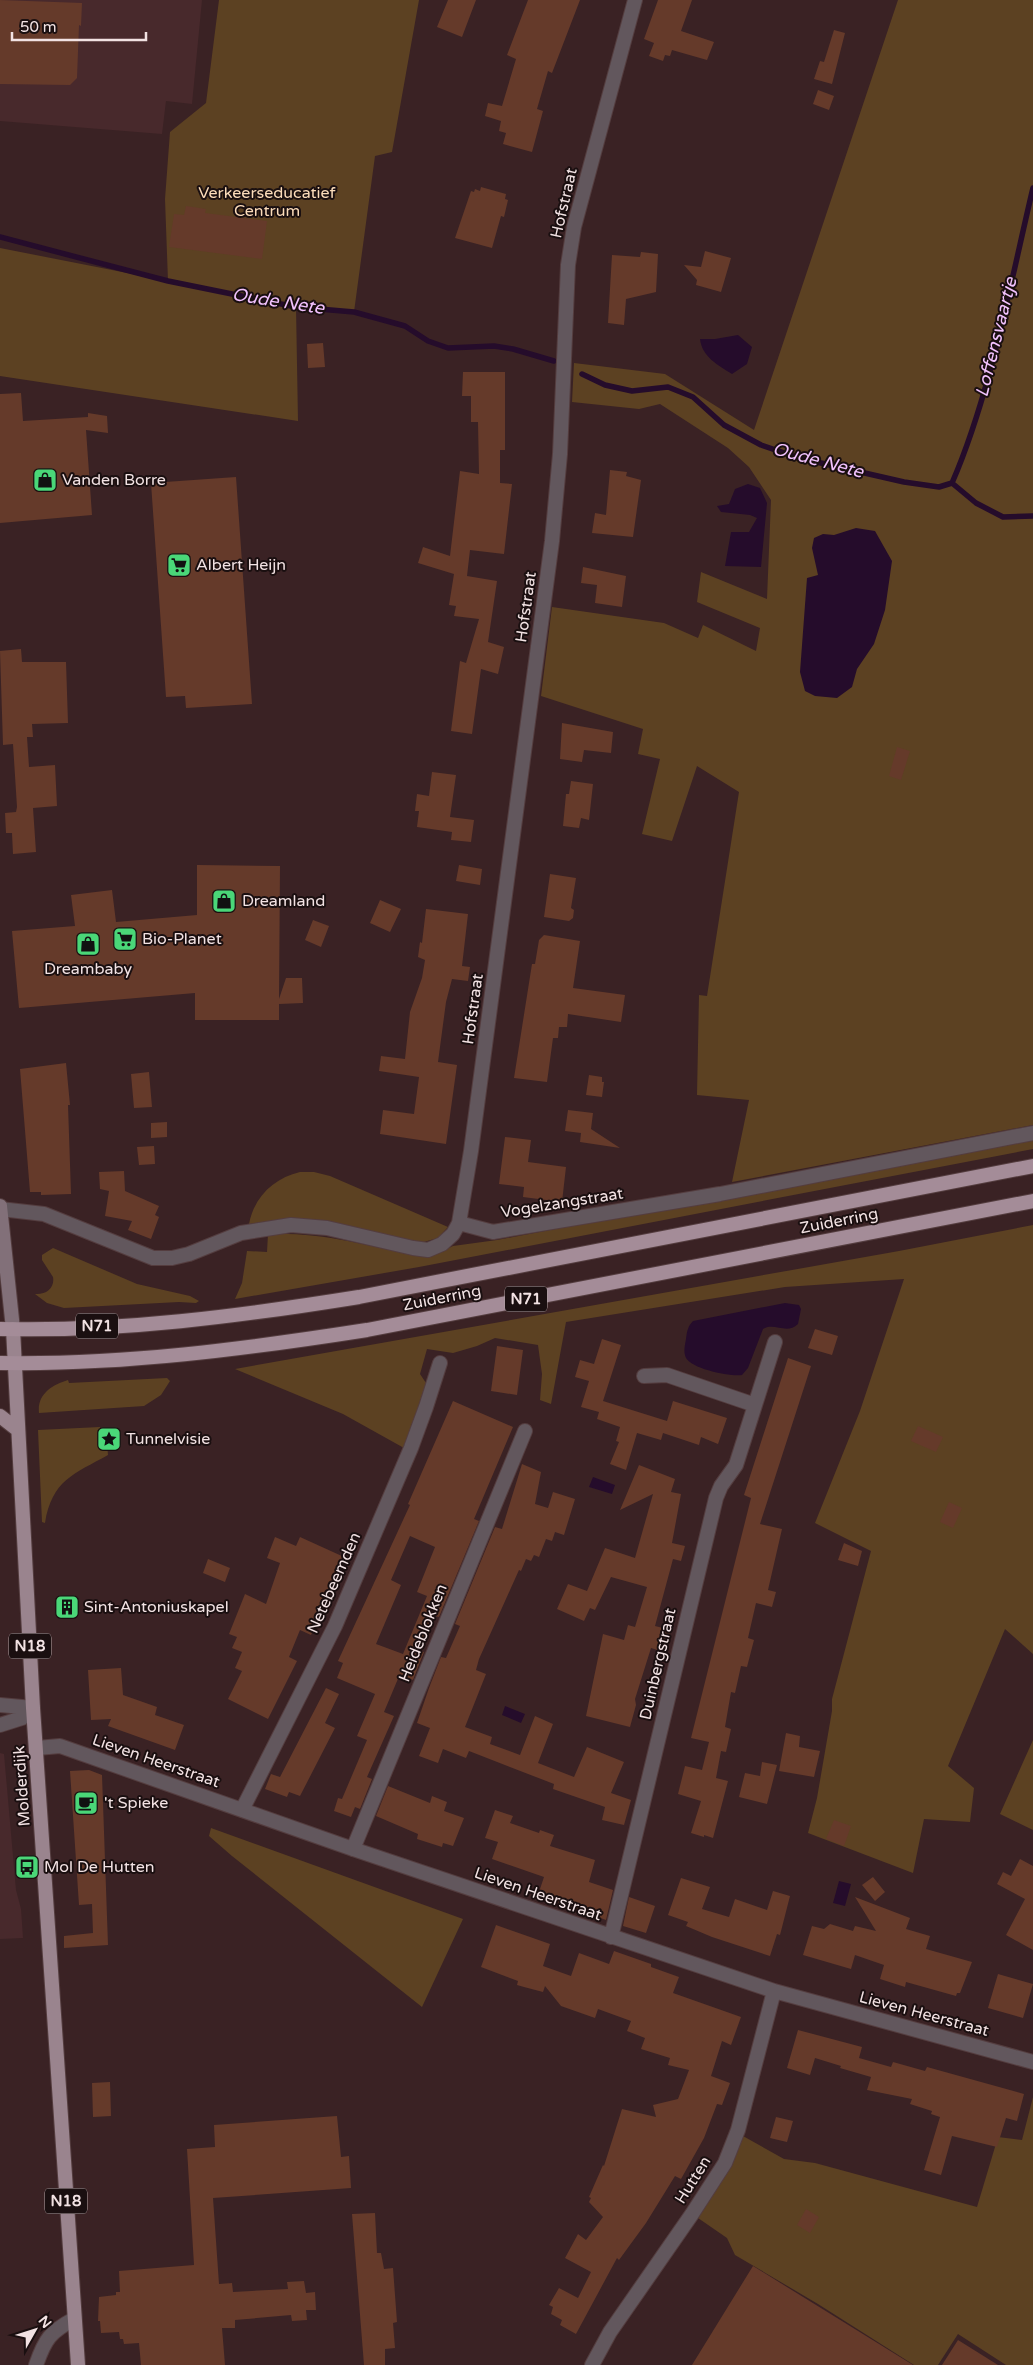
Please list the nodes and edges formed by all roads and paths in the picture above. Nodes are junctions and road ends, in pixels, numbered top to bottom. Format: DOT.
graph roads {
  1 [pos="635,0"];
  2 [pos="1033,1133"];
  3 [pos="1033,1166"];
  4 [pos="1033,1201"];
  5 [pos="0,1206"];
  6 [pos="0,1209"];
  7 [pos="459,1222"];
  8 [pos="6,1329"];
  9 [pos="776,1342"];
  10 [pos="0,1363"];
  11 [pos="440,1363"];
  12 [pos="14,1364"];
  13 [pos="644,1376"];
  14 [pos="755,1405"];
  15 [pos="0,1416"];
  16 [pos="18,1430"];
  17 [pos="525,1431"];
  18 [pos="0,1705"];
  19 [pos="33,1708"];
  20 [pos="0,1725"];
  21 [pos="37,1748"];
  22 [pos="242,1810"];
  23 [pos="353,1849"];
  24 [pos="611,1937"];
  25 [pos="774,1991"];
  26 [pos="1033,2062"];
  27 [pos="74,2319"];
  28 [pos="36,2365"];
  29 [pos="78,2365"];
  30 [pos="592,2365"];
  1 -- 7 [label="street, Hofstraat"];
  2 -- 7 [label="street, Vogelzangstraat"];
  3 -- 8 [label="highway, Zuiderring / N71"];
  4 -- 12 [label="highway, Zuiderring / N71"];
  5 -- 6 [label="main road, Molderdijk"];
  6 -- 7 [label="street"];
  6 -- 8 [label="main road, Molderdijk"];
  8 -- 12 [label="main road, Molderdijk / N18"];
  9 -- 14 [label="street, Duinbergstraat"];
  10 -- 12 [label="highway, Zuiderring / N71"];
  11 -- 22 [label="street, Netebeemden"];
  12 -- 16 [label="main road, Molderdijk / N18"];
  13 -- 14 [label="street"];
  14 -- 24 [label="street, Duinbergstraat"];
  15 -- 16 [label="main road"];
  16 -- 19 [label="main road, Molderdijk / N18"];
  17 -- 23 [label="street, Heideblokken"];
  18 -- 19 [label="street"];
  19 -- 20 [label="street"];
  19 -- 21 [label="main road, Molderdijk / N18"];
  21 -- 22 [label="street, Lieven Heerstraat"];
  21 -- 27 [label="main road, Molderdijk / N18"];
  22 -- 23 [label="street, Lieven Heerstraat"];
  23 -- 24 [label="street, Lieven Heerstraat"];
  24 -- 25 [label="street, Lieven Heerstraat"];
  25 -- 26 [label="street, Lieven Heerstraat"];
  25 -- 30 [label="street, Hutten"];
  27 -- 28 [label="street"];
  27 -- 29 [label="main road, Molderdijk / N18"];
}
